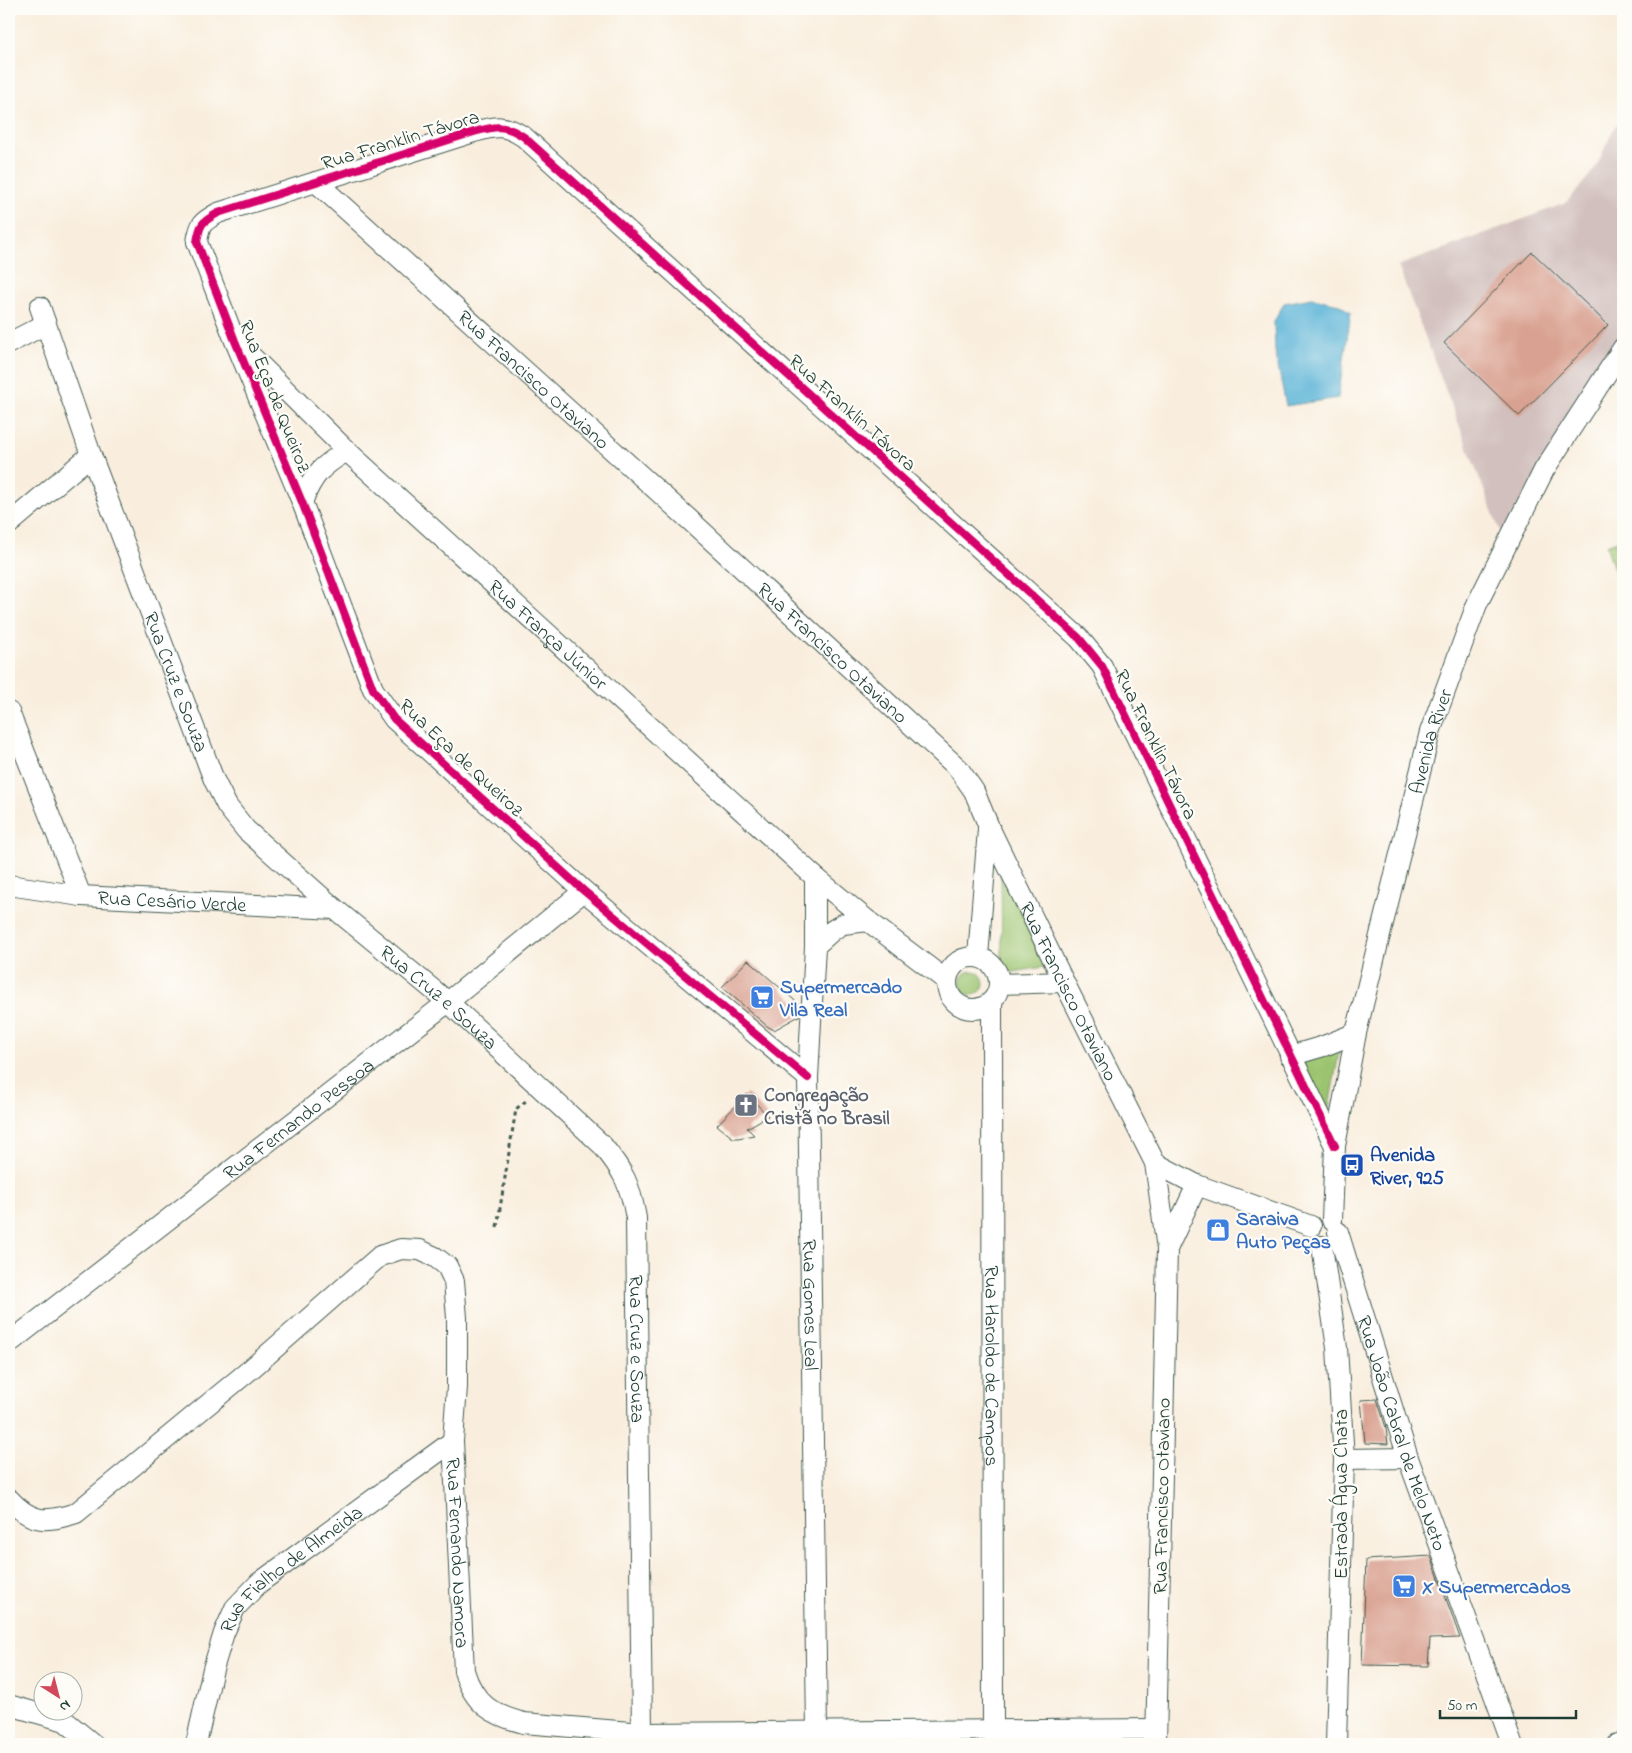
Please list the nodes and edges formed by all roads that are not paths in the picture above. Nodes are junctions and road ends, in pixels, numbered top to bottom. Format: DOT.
graph roads {
  1 [pos="316,182"];
  2 [pos="197,242"];
  3 [pos="235,341"];
  4 [pos="9,343"];
  5 [pos="1623,348"];
  6 [pos="347,451"];
  7 [pos="91,455"];
  8 [pos="302,502"];
  9 [pos="9,524"];
  10 [pos="9,712"];
  11 [pos="988,827"];
  12 [pos="815,877"];
  13 [pos="9,885"];
  14 [pos="584,891"];
  15 [pos="81,896"];
  16 [pos="335,909"];
  17 [pos="868,921"];
  18 [pos="815,946"];
  19 [pos="978,957"];
  20 [pos="947,981"];
  21 [pos="1064,982"];
  22 [pos="999,984"];
  23 [pos="448,1002"];
  24 [pos="992,1002"];
  25 [pos="1356,1033"];
  26 [pos="1290,1056"];
  27 [pos="808,1078"];
  28 [pos="1335,1146"];
  29 [pos="1155,1163"];
  30 [pos="1197,1185"];
  31 [pos="1324,1225"];
  32 [pos="1167,1249"];
  33 [pos="9,1343"];
  34 [pos="453,1441"];
  35 [pos="1408,1458"];
  36 [pos="1344,1459"];
  37 [pos="9,1498"];
  38 [pos="9,1705"];
  39 [pos="993,1730"];
  40 [pos="817,1732"];
  41 [pos="642,1733"];
  42 [pos="1156,1737"];
  43 [pos="1623,1742"];
  44 [pos="93,1744"];
  45 [pos="196,1744"];
  46 [pos="1336,1744"];
  47 [pos="1512,1744"];
  48 [pos="1618,1744"];
  1 -- 2 [label="street, Rua Franklin Távora"];
  1 -- 11 [label="street, Rua Francisco Otaviano"];
  1 -- 26 [label="street, Rua Franklin Távora"];
  2 -- 3 [label="street, Rua Eça de Queiroz"];
  3 -- 6 [label="street, Rua França Júnior"];
  3 -- 8 [label="street, Rua Eça de Queiroz"];
  4 -- 7 [label="street, Rua Cruz e Souza"];
  5 -- 25 [label="street, Avenida River"];
  6 -- 8 [label="street"];
  6 -- 12 [label="street, Rua França Júnior"];
  7 -- 9 [label="street"];
  7 -- 16 [label="street, Rua Cruz e Souza"];
  8 -- 14 [label="street, Rua Eça de Queiroz"];
  10 -- 15 [label="street"];
  11 -- 19 [label="street"];
  11 -- 21 [label="street, Rua Francisco Otaviano"];
  12 -- 17 [label="street, Rua França Júnior"];
  12 -- 18 [label="street, Rua Gomes Leal"];
  13 -- 15 [label="street, Rua Cesário Verde"];
  14 -- 23 [label="street, Rua Fernando Pessoa"];
  14 -- 27 [label="street, Rua Eça de Queiroz"];
  15 -- 16 [label="street, Rua Cesário Verde"];
  16 -- 23 [label="street, Rua Cruz e Souza"];
  17 -- 18 [label="street"];
  17 -- 20 [label="street, Rua França Júnior"];
  18 -- 27 [label="street, Rua Gomes Leal"];
  19 -- 20 [label="street"];
  19 -- 22 [label="street"];
  20 -- 24 [label="street"];
  21 -- 22 [label="street"];
  21 -- 29 [label="street, Rua Francisco Otaviano"];
  22 -- 24 [label="street"];
  23 -- 33 [label="street, Rua Fernando Pessoa"];
  23 -- 41 [label="street, Rua Cruz e Souza"];
  24 -- 39 [label="street, Rua Haroldo de Campos"];
  25 -- 26 [label="street"];
  25 -- 28 [label="street, Avenida River"];
  26 -- 28 [label="street, Rua Franklin Távora"];
  27 -- 40 [label="street, Rua Gomes Leal"];
  28 -- 31 [label="street, Avenida River"];
  29 -- 30 [label="street"];
  29 -- 32 [label="street, Rua Francisco Otaviano"];
  30 -- 31 [label="street"];
  30 -- 32 [label="street, Rua Francisco Otaviano"];
  31 -- 35 [label="street, Rua João Cabral de Melo Neto"];
  31 -- 36 [label="street, Estrada Água Chata"];
  32 -- 42 [label="street, Rua Francisco Otaviano"];
  34 -- 37 [label="street, Rua Fernando Namora"];
  34 -- 41 [label="street, Rua Fernando Namora"];
  34 -- 45 [label="street, Rua Fialho de Almeida"];
  35 -- 36 [label="street"];
  35 -- 47 [label="street, Rua João Cabral de Melo Neto"];
  36 -- 46 [label="street, Estrada Água Chata"];
  38 -- 44 [label="street"];
  39 -- 40 [label="street, Rua Fernando Namora"];
  39 -- 42 [label="street, Rua Fernando Namora"];
  40 -- 41 [label="street, Rua Fernando Namora"];
  43 -- 48 [label="street"];
}
